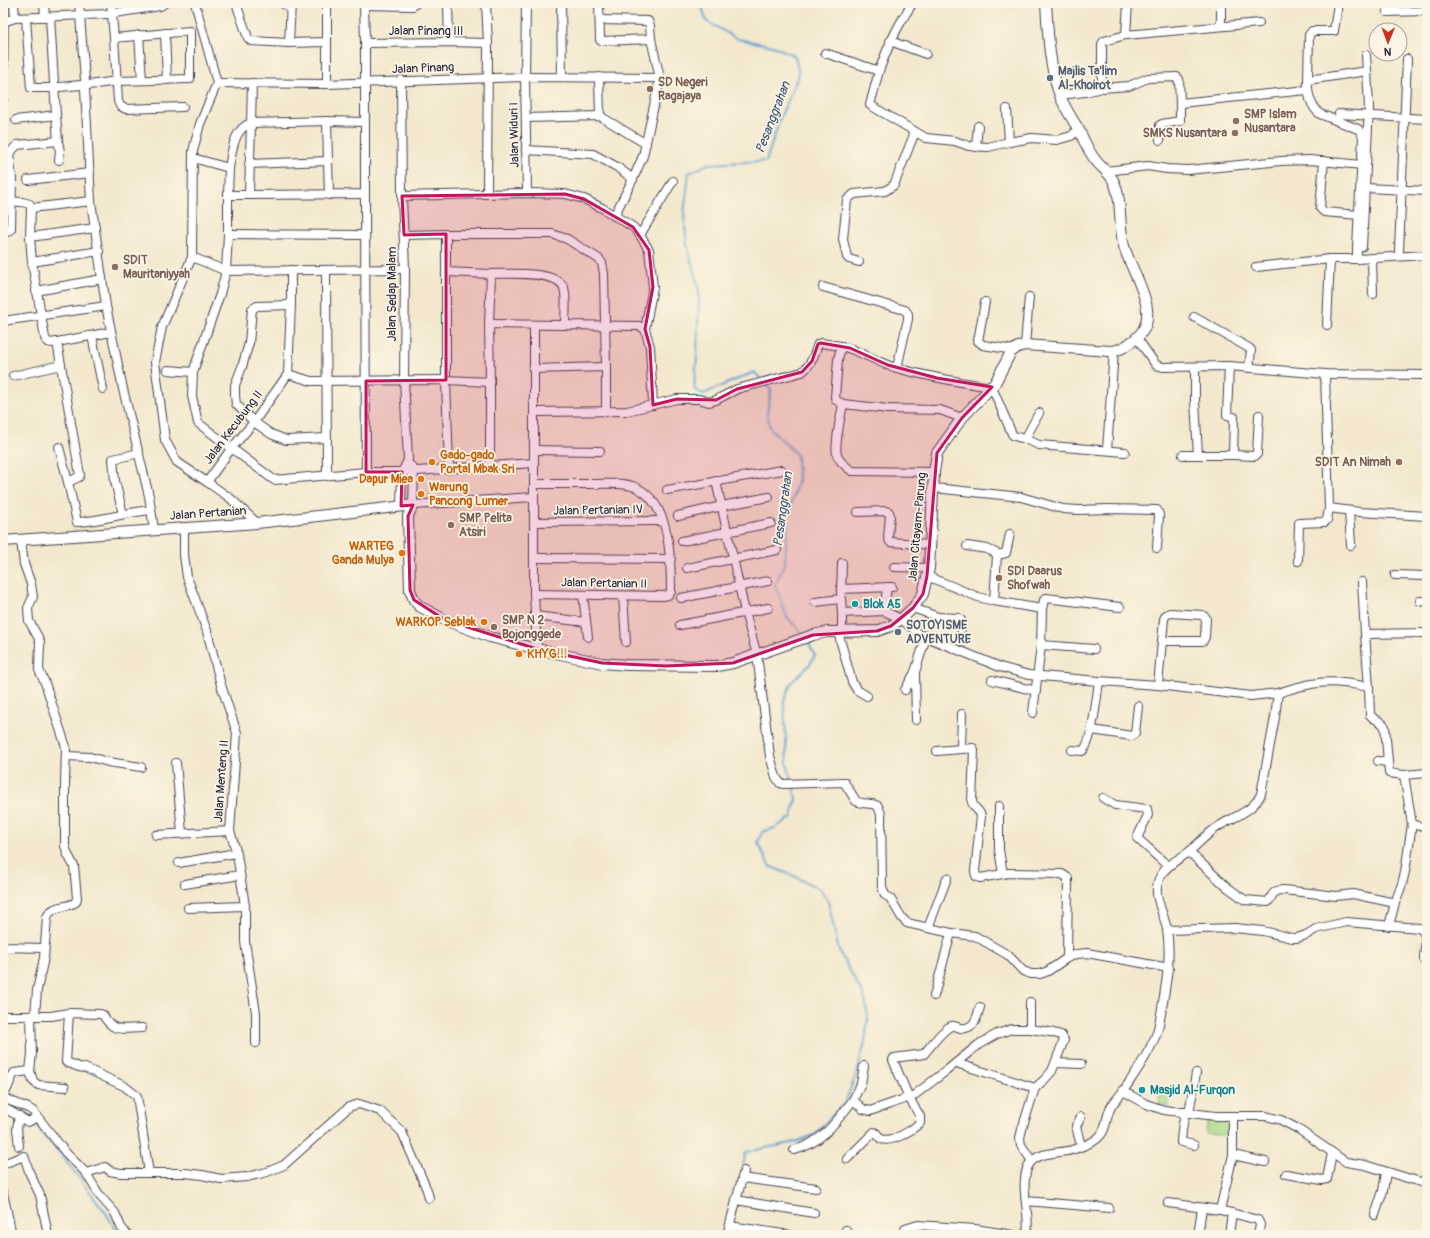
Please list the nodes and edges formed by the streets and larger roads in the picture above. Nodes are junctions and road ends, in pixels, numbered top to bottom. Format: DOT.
graph roads {
  1 [pos="4,3"];
  2 [pos="14,3"];
  3 [pos="44,3"];
  4 [pos="79,3"];
  5 [pos="111,3"];
  6 [pos="165,3"];
  7 [pos="195,3"];
  8 [pos="236,3"];
  9 [pos="282,3"];
  10 [pos="327,3"];
  11 [pos="416,3"];
  12 [pos="448,3"];
  13 [pos="486,3"];
  14 [pos="526,3"];
  15 [pos="561,3"];
  16 [pos="599,3"];
  17 [pos="913,3"];
  18 [pos="1046,3"];
  19 [pos="1128,3"];
  20 [pos="1221,3"];
  21 [pos="1338,3"];
  22 [pos="291,4"];
  23 [pos="364,4"];
  24 [pos="139,6"];
  25 [pos="1427,11"];
  26 [pos="1387,12"];
  27 [pos="112,13"];
  28 [pos="79,14"];
  29 [pos="47,17"];
  30 [pos="15,18"];
  31 [pos="26,18"];
  32 [pos="600,20"];
  33 [pos="4,22"];
  34 [pos="1259,23"];
  35 [pos="1221,26"];
  36 [pos="165,33"];
  37 [pos="139,35"];
  38 [pos="1126,35"];
  39 [pos="114,38"];
  40 [pos="651,39"];
  41 [pos="890,41"];
  42 [pos="327,42"];
  43 [pos="448,42"];
  44 [pos="289,43"];
  45 [pos="365,43"];
  46 [pos="488,43"];
  47 [pos="4,49"];
  48 [pos="826,53"];
  49 [pos="926,54"];
  50 [pos="1366,55"];
  51 [pos="1407,62"];
  52 [pos="879,71"];
  53 [pos="1366,71"];
  54 [pos="485,77"];
  55 [pos="525,77"];
  56 [pos="562,77"];
  57 [pos="599,77"];
  58 [pos="3,78"];
  59 [pos="660,78"];
  60 [pos="142,80"];
  61 [pos="167,80"];
  62 [pos="401,80"];
  63 [pos="1308,80"];
  64 [pos="117,81"];
  65 [pos="364,81"];
  66 [pos="217,83"];
  67 [pos="252,83"];
  68 [pos="327,84"];
  69 [pos="85,85"];
  70 [pos="54,88"];
  71 [pos="1102,88"];
  72 [pos="1308,90"];
  73 [pos="1060,96"];
  74 [pos="3,97"];
  75 [pos="1180,103"];
  76 [pos="183,107"];
  77 [pos="1007,109"];
  78 [pos="1368,111"];
  79 [pos="56,116"];
  80 [pos="600,116"];
  81 [pos="1326,116"];
  82 [pos="526,118"];
  83 [pos="1404,118"];
  84 [pos="1427,119"];
  85 [pos="16,120"];
  86 [pos="327,121"];
  87 [pos="365,122"];
  88 [pos="251,123"];
  89 [pos="978,126"];
  90 [pos="1078,130"];
  91 [pos="915,132"];
  92 [pos="1160,140"];
  93 [pos="58,141"];
  94 [pos="1009,142"];
  95 [pos="646,144"];
  96 [pos="976,147"];
  97 [pos="526,150"];
  98 [pos="6,153"];
  99 [pos="193,158"];
  100 [pos="59,160"];
  101 [pos="328,161"];
  102 [pos="1324,161"];
  103 [pos="249,164"];
  104 [pos="1362,165"];
  105 [pos="229,168"];
  106 [pos="1106,171"];
  107 [pos="90,172"];
  108 [pos="7,178"];
  109 [pos="633,179"];
  110 [pos="28,180"];
  111 [pos="673,181"];
  112 [pos="1365,188"];
  113 [pos="1401,190"];
  114 [pos="1427,191"];
  115 [pos="527,193"];
  116 [pos="329,194"];
  117 [pos="365,194"];
  118 [pos="487,194"];
  119 [pos="228,195"];
  120 [pos="249,195"];
  121 [pos="402,196"];
  122 [pos="7,201"];
  123 [pos="92,201"];
  124 [pos="31,208"];
  125 [pos="1359,215"];
  126 [pos="614,216"];
  127 [pos="95,228"];
  128 [pos="3,232"];
  129 [pos="228,234"];
  130 [pos="446,234"];
  131 [pos="365,235"];
  132 [pos="640,235"];
  133 [pos="404,236"];
  134 [pos="30,237"];
  135 [pos="1357,247"];
  136 [pos="99,251"];
  137 [pos="1399,251"];
  138 [pos="1427,255"];
  139 [pos="192,257"];
  140 [pos="1372,258"];
  141 [pos="1330,259"];
  142 [pos="1357,259"];
  143 [pos="32,262"];
  144 [pos="859,262"];
  145 [pos="1256,267"];
  146 [pos="405,269"];
  147 [pos="291,270"];
  148 [pos="326,270"];
  149 [pos="365,270"];
  150 [pos="226,271"];
  151 [pos="446,272"];
  152 [pos="491,274"];
  153 [pos="102,279"];
  154 [pos="823,287"];
  155 [pos="36,291"];
  156 [pos="1373,294"];
  157 [pos="1029,297"];
  158 [pos="985,302"];
  159 [pos="291,305"];
  160 [pos="106,306"];
  161 [pos="42,316"];
  162 [pos="1194,317"];
  163 [pos="3,321"];
  164 [pos="489,324"];
  165 [pos="1327,324"];
  166 [pos="534,325"];
  167 [pos="565,325"];
  168 [pos="605,325"];
  169 [pos="645,329"];
  170 [pos="111,332"];
  171 [pos="92,336"];
  172 [pos="1137,338"];
  173 [pos="57,342"];
  174 [pos="1025,345"];
  175 [pos="841,346"];
  176 [pos="1014,350"];
  177 [pos="1114,351"];
  178 [pos="61,365"];
  179 [pos="1229,366"];
  180 [pos="606,367"];
  181 [pos="1195,367"];
  182 [pos="897,368"];
  183 [pos="1249,368"];
  184 [pos="533,369"];
  185 [pos="168,370"];
  186 [pos="194,372"];
  187 [pos="288,374"];
  188 [pos="1325,374"];
  189 [pos="1427,375"];
  190 [pos="13,376"];
  191 [pos="404,380"];
  192 [pos="446,380"];
  193 [pos="366,381"];
  194 [pos="327,382"];
  195 [pos="490,382"];
  196 [pos="992,387"];
  197 [pos="103,389"];
  198 [pos="843,404"];
  199 [pos="653,405"];
  200 [pos="534,412"];
  201 [pos="606,412"];
  202 [pos="1039,413"];
  203 [pos="1259,415"];
  204 [pos="962,418"];
  205 [pos="254,422"];
  206 [pos="326,438"];
  207 [pos="1025,439"];
  208 [pos="59,447"];
  209 [pos="231,449"];
  210 [pos="534,450"];
  211 [pos="1106,450"];
  212 [pos="600,451"];
  213 [pos="1125,452"];
  214 [pos="139,453"];
  215 [pos="1183,455"];
  216 [pos="1198,455"];
  217 [pos="1233,455"];
  218 [pos="408,460"];
  219 [pos="534,463"];
  220 [pos="490,466"];
  221 [pos="449,468"];
  222 [pos="414,470"];
  223 [pos="782,470"];
  224 [pos="366,472"];
  225 [pos="402,472"];
  226 [pos="934,472"];
  227 [pos="328,476"];
  228 [pos="716,481"];
  229 [pos="68,482"];
  230 [pos="207,482"];
  231 [pos="534,484"];
  232 [pos="934,488"];
  233 [pos="667,490"];
  234 [pos="769,497"];
  235 [pos="534,498"];
  236 [pos="413,505"];
  237 [pos="401,506"];
  238 [pos="722,506"];
  239 [pos="1329,508"];
  240 [pos="151,510"];
  241 [pos="1349,511"];
  242 [pos="858,512"];
  243 [pos="123,514"];
  244 [pos="408,516"];
  245 [pos="678,516"];
  246 [pos="1427,516"];
  247 [pos="662,521"];
  248 [pos="257,522"];
  249 [pos="534,522"];
  250 [pos="771,523"];
  251 [pos="184,527"];
  252 [pos="154,530"];
  253 [pos="727,532"];
  254 [pos="1010,534"];
  255 [pos="682,540"];
  256 [pos="3,541"];
  257 [pos="21,541"];
  258 [pos="930,545"];
  259 [pos="1351,545"];
  260 [pos="967,546"];
  261 [pos="1157,548"];
  262 [pos="777,550"];
  263 [pos="998,554"];
  264 [pos="534,558"];
  265 [pos="671,559"];
  266 [pos="733,559"];
  267 [pos="1298,561"];
  268 [pos="842,563"];
  269 [pos="894,567"];
  270 [pos="686,568"];
  271 [pos="928,572"];
  272 [pos="1395,575"];
  273 [pos="1427,576"];
  274 [pos="768,581"];
  275 [pos="1362,582"];
  276 [pos="739,586"];
  277 [pos="842,589"];
  278 [pos="534,594"];
  279 [pos="583,595"];
  280 [pos="623,596"];
  281 [pos="681,598"];
  282 [pos="841,599"];
  283 [pos="994,601"];
  284 [pos="815,602"];
  285 [pos="1120,607"];
  286 [pos="768,608"];
  287 [pos="913,608"];
  288 [pos="1042,609"];
  289 [pos="884,611"];
  290 [pos="745,612"];
  291 [pos="842,613"];
  292 [pos="535,616"];
  293 [pos="901,619"];
  294 [pos="586,622"];
  295 [pos="680,625"];
  296 [pos="840,629"];
  297 [pos="961,629"];
  298 [pos="1427,633"];
  299 [pos="1365,634"];
  300 [pos="588,637"];
  301 [pos="926,637"];
  302 [pos="1162,640"];
  303 [pos="626,642"];
  304 [pos="1041,645"];
  305 [pos="537,649"];
  306 [pos="1094,649"];
  307 [pos="757,655"];
  308 [pos="916,672"];
  309 [pos="1038,676"];
  310 [pos="992,680"];
  311 [pos="1099,681"];
  312 [pos="1158,684"];
  313 [pos="1368,687"];
  314 [pos="905,690"];
  315 [pos="1036,691"];
  316 [pos="1278,693"];
  317 [pos="867,696"];
  318 [pos="1138,706"];
  319 [pos="1033,713"];
  320 [pos="962,714"];
  321 [pos="916,720"];
  322 [pos="1092,730"];
  323 [pos="961,749"];
  324 [pos="1072,750"];
  325 [pos="937,751"];
  326 [pos="66,756"];
  327 [pos="1378,761"];
  328 [pos="1388,762"];
  329 [pos="176,763"];
  330 [pos="141,767"];
  331 [pos="1427,773"];
  332 [pos="1404,775"];
  333 [pos="1102,798"];
  334 [pos="999,806"];
  335 [pos="1412,824"];
  336 [pos="1427,828"];
  337 [pos="230,831"];
  338 [pos="182,833"];
  339 [pos="156,835"];
  340 [pos="1189,852"];
  341 [pos="236,853"];
  342 [pos="179,863"];
  343 [pos="1168,866"];
  344 [pos="1003,874"];
  345 [pos="240,875"];
  346 [pos="948,878"];
  347 [pos="185,884"];
  348 [pos="1395,903"];
  349 [pos="245,906"];
  350 [pos="188,908"];
  351 [pos="1389,926"];
  352 [pos="928,928"];
  353 [pos="1167,930"];
  354 [pos="951,933"];
  355 [pos="3,946"];
  356 [pos="44,948"];
  357 [pos="1067,958"];
  358 [pos="1427,962"];
  359 [pos="1169,968"];
  360 [pos="934,996"];
  361 [pos="1030,1002"];
  362 [pos="980,1007"];
  363 [pos="69,1013"];
  364 [pos="3,1016"];
  365 [pos="33,1016"];
  366 [pos="142,1028"];
  367 [pos="1030,1029"];
  368 [pos="256,1043"];
  369 [pos="956,1063"];
  370 [pos="1056,1063"];
  371 [pos="1081,1064"];
  372 [pos="864,1066"];
  373 [pos="30,1071"];
  374 [pos="1196,1073"];
  375 [pos="65,1087"];
  376 [pos="1035,1088"];
  377 [pos="1123,1091"];
  378 [pos="909,1098"];
  379 [pos="853,1100"];
  380 [pos="3,1107"];
  381 [pos="1187,1112"];
  382 [pos="19,1116"];
  383 [pos="1233,1116"];
  384 [pos="1081,1117"];
  385 [pos="34,1119"];
  386 [pos="1194,1144"];
  387 [pos="19,1146"];
  388 [pos="1081,1146"];
  389 [pos="794,1150"];
  390 [pos="1332,1153"];
  391 [pos="1233,1155"];
  392 [pos="847,1158"];
  393 [pos="1032,1161"];
  394 [pos="1265,1162"];
  395 [pos="3,1164"];
  396 [pos="1427,1170"];
  397 [pos="86,1172"];
  398 [pos="1386,1172"];
  399 [pos="149,1173"];
  400 [pos="1286,1174"];
  401 [pos="1426,1184"];
  402 [pos="816,1188"];
  403 [pos="3,1193"];
  404 [pos="429,1198"];
  405 [pos="736,1200"];
  406 [pos="1026,1201"];
  407 [pos="1168,1203"];
  408 [pos="1109,1208"];
  409 [pos="1202,1208"];
  410 [pos="1220,1210"];
  411 [pos="814,1213"];
  412 [pos="1232,1214"];
  413 [pos="1375,1214"];
  414 [pos="6,1215"];
  415 [pos="730,1226"];
  416 [pos="12,1235"];
  417 [pos="48,1235"];
  418 [pos="127,1235"];
  419 [pos="727,1235"];
  420 [pos="790,1235"];
  421 [pos="904,1235"];
  422 [pos="1012,1235"];
  423 [pos="1027,1235"];
  424 [pos="1198,1235"];
  425 [pos="1228,1235"];
  426 [pos="1258,1235"];
  1 -- 33 [label="street"];
  2 -- 30 [label="street"];
  3 -- 29 [label="street"];
  4 -- 28 [label="street"];
  5 -- 27 [label="street"];
  6 -- 24 [label="street"];
  7 -- 66 [label="street"];
  8 -- 44 [label="street"];
  9 -- 22 [label="street"];
  10 -- 42 [label="street"];
  11 -- 23 [label="street"];
  12 -- 43 [label="street"];
  13 -- 46 [label="street"];
  14 -- 55 [label="street, Jalan Widuri I"];
  15 -- 56 [label="street"];
  16 -- 32 [label="street"];
  17 -- 41 [label="street"];
  18 -- 73 [label="street"];
  19 -- 38 [label="street"];
  20 -- 35 [label="street"];
  21 -- 63 [label="street"];
  22 -- 44 [label="street"];
  23 -- 45 [label="street"];
  24 -- 27 [label="street"];
  25 -- 26 [label="street"];
  27 -- 28 [label="street"];
  27 -- 39 [label="street"];
  28 -- 29 [label="street"];
  28 -- 69 [label="street"];
  29 -- 31 [label="street"];
  29 -- 70 [label="street"];
  30 -- 31 [label="street"];
  30 -- 33 [label="street"];
  31 -- 70 [label="street"];
  32 -- 40 [label="street"];
  32 -- 40 [label="street"];
  33 -- 47 [label="street"];
  34 -- 35 [label="street"];
  35 -- 38 [label="street"];
  36 -- 37 [label="street"];
  36 -- 61 [label="street"];
  36 -- 61 [label="street"];
  37 -- 39 [label="street"];
  37 -- 60 [label="street"];
  38 -- 71 [label="street"];
  39 -- 64 [label="street"];
  40 -- 59 [label="street"];
  41 -- 49 [label="street"];
  41 -- 52 [label="street"];
  42 -- 44 [label="street"];
  42 -- 68 [label="street"];
  43 -- 45 [label="street, Jalan Pinang III"];
  43 -- 46 [label="street, Jalan Pinang III"];
  45 -- 65 [label="street"];
  46 -- 54 [label="street"];
  47 -- 58 [label="street"];
  48 -- 52 [label="street"];
  50 -- 53 [label="street"];
  51 -- 83 [label="street"];
  52 -- 91 [label="street"];
  53 -- 63 [label="street"];
  53 -- 78 [label="street"];
  54 -- 55 [label="street, Jalan Pinang"];
  54 -- 62 [label="street, Jalan Pinang"];
  54 -- 118 [label="street"];
  55 -- 56 [label="street, Jalan Pinang"];
  55 -- 82 [label="street, Jalan Widuri I"];
  56 -- 57 [label="street, Jalan Pinang"];
  57 -- 59 [label="street, Jalan Pinang"];
  57 -- 80 [label="street"];
  58 -- 74 [label="street"];
  59 -- 95 [label="street"];
  60 -- 61 [label="street"];
  60 -- 64 [label="street"];
  62 -- 65 [label="street, Jalan Pinang"];
  62 -- 121 [label="street, Jalan Sedap Malam"];
  63 -- 72 [label="street"];
  64 -- 69 [label="street"];
  64 -- 76 [label="street"];
  65 -- 68 [label="street"];
  65 -- 87 [label="street"];
  66 -- 67 [label="street"];
  66 -- 99 [label="street, Jalan Kecubung II"];
  67 -- 68 [label="street"];
  67 -- 88 [label="street"];
  69 -- 70 [label="street"];
  69 -- 107 [label="street"];
  70 -- 79 [label="street"];
  71 -- 73 [label="street"];
  71 -- 75 [label="street"];
  72 -- 75 [label="street"];
  72 -- 81 [label="street"];
  73 -- 90 [label="street"];
  75 -- 92 [label="street"];
  77 -- 94 [label="street"];
  78 -- 81 [label="street"];
  78 -- 83 [label="street"];
  78 -- 112 [label="street"];
  79 -- 85 [label="street"];
  79 -- 93 [label="street"];
  80 -- 82 [label="street"];
  80 -- 95 [label="street"];
  81 -- 104 [label="street"];
  82 -- 97 [label="street, Jalan Widuri I"];
  83 -- 84 [label="street"];
  83 -- 113 [label="street"];
  86 -- 87 [label="street"];
  86 -- 88 [label="street"];
  86 -- 101 [label="street"];
  87 -- 117 [label="street"];
  88 -- 103 [label="street"];
  88 -- 105 [label="street"];
  89 -- 96 [label="street"];
  90 -- 94 [label="street"];
  90 -- 106 [label="street"];
  91 -- 96 [label="street"];
  91 -- 144 [label="street"];
  93 -- 98 [label="street"];
  93 -- 100 [label="street"];
  94 -- 96 [label="street"];
  95 -- 109 [label="street"];
  97 -- 109 [label="street"];
  97 -- 115 [label="street, Jalan Widuri I"];
  98 -- 108 [label="street"];
  99 -- 105 [label="street"];
  99 -- 139 [label="street, Jalan Kecubung II"];
  101 -- 103 [label="street"];
  101 -- 116 [label="street"];
  102 -- 104 [label="street"];
  102 -- 106 [label="street"];
  102 -- 125 [label="street"];
  103 -- 120 [label="street"];
  104 -- 125 [label="street"];
  105 -- 119 [label="street"];
  106 -- 172 [label="street"];
  107 -- 110 [label="street"];
  107 -- 123 [label="street"];
  108 -- 122 [label="street"];
  109 -- 126 [label="street"];
  111 -- 132 [label="street"];
  112 -- 113 [label="street"];
  112 -- 135 [label="street"];
  113 -- 114 [label="street"];
  113 -- 137 [label="street"];
  115 -- 118 [label="street"];
  115 -- 126 [label="street"];
  116 -- 117 [label="street"];
  116 -- 120 [label="street"];
  117 -- 131 [label="street"];
  118 -- 121 [label="street"];
  119 -- 120 [label="street"];
  119 -- 129 [label="street"];
  121 -- 133 [label="street, Jalan Sedap Malam"];
  122 -- 124 [label="street"];
  122 -- 128 [label="street"];
  123 -- 124 [label="street"];
  123 -- 127 [label="street"];
  124 -- 134 [label="street"];
  125 -- 135 [label="street"];
  126 -- 132 [label="street"];
  127 -- 134 [label="street"];
  127 -- 136 [label="street"];
  129 -- 131 [label="street"];
  129 -- 150 [label="street"];
  130 -- 133 [label="street"];
  130 -- 151 [label="street"];
  130 -- 168 [label="street"];
  131 -- 149 [label="street"];
  132 -- 169 [label="street"];
  133 -- 146 [label="street, Jalan Sedap Malam"];
  134 -- 143 [label="street"];
  135 -- 142 [label="street"];
  136 -- 143 [label="street"];
  136 -- 153 [label="street"];
  138 -- 140 [label="street"];
  139 -- 150 [label="street"];
  139 -- 230 [label="street, Jalan Kecubung II"];
  140 -- 142 [label="street"];
  140 -- 156 [label="street"];
  141 -- 142 [label="street"];
  141 -- 145 [label="street"];
  141 -- 165 [label="street"];
  143 -- 155 [label="street"];
  146 -- 149 [label="street"];
  146 -- 191 [label="street, Jalan Sedap Malam"];
  147 -- 148 [label="street"];
  147 -- 150 [label="street"];
  147 -- 159 [label="street"];
  148 -- 149 [label="street"];
  148 -- 194 [label="street"];
  149 -- 193 [label="street"];
  150 -- 186 [label="street"];
  151 -- 152 [label="street"];
  151 -- 192 [label="street"];
  152 -- 164 [label="street"];
  152 -- 167 [label="street"];
  153 -- 155 [label="street"];
  153 -- 160 [label="street"];
  154 -- 182 [label="street"];
  155 -- 161 [label="street"];
  157 -- 174 [label="street"];
  158 -- 176 [label="street"];
  159 -- 187 [label="street"];
  159 -- 205 [label="street"];
  160 -- 161 [label="street"];
  160 -- 170 [label="street"];
  161 -- 163 [label="street"];
  161 -- 173 [label="street"];
  162 -- 183 [label="street"];
  164 -- 166 [label="street"];
  164 -- 195 [label="street"];
  166 -- 167 [label="street"];
  166 -- 184 [label="street"];
  167 -- 168 [label="street"];
  168 -- 169 [label="street"];
  168 -- 180 [label="street"];
  169 -- 199 [label="street"];
  170 -- 171 [label="street"];
  170 -- 214 [label="street"];
  171 -- 173 [label="street"];
  171 -- 197 [label="street"];
  172 -- 177 [label="street"];
  172 -- 181 [label="street"];
  173 -- 178 [label="street"];
  174 -- 176 [label="street"];
  174 -- 177 [label="street"];
  175 -- 182 [label="street"];
  175 -- 198 [label="street"];
  175 -- 199 [label="street"];
  176 -- 196 [label="street, Jalan Citayam-Parung"];
  177 -- 211 [label="street"];
  178 -- 190 [label="street"];
  178 -- 229 [label="street"];
  179 -- 181 [label="street"];
  179 -- 183 [label="street"];
  179 -- 217 [label="street"];
  180 -- 184 [label="street"];
  180 -- 201 [label="street"];
  181 -- 216 [label="street"];
  182 -- 196 [label="street"];
  183 -- 188 [label="street"];
  184 -- 200 [label="street"];
  185 -- 186 [label="street"];
  186 -- 209 [label="street"];
  187 -- 194 [label="street"];
  187 -- 205 [label="street, Jalan Kecubung II"];
  188 -- 189 [label="street"];
  188 -- 239 [label="street"];
  191 -- 192 [label="street"];
  191 -- 193 [label="street"];
  191 -- 218 [label="street, Jalan Sedap Malam"];
  192 -- 195 [label="street"];
  192 -- 221 [label="street"];
  193 -- 194 [label="street"];
  193 -- 224 [label="street"];
  194 -- 206 [label="street"];
  195 -- 220 [label="street"];
  196 -- 204 [label="street, Jalan Citayam-Parung"];
  196 -- 207 [label="street"];
  198 -- 204 [label="street"];
  198 -- 226 [label="street"];
  199 -- 201 [label="street"];
  200 -- 201 [label="street"];
  200 -- 210 [label="street"];
  202 -- 207 [label="street"];
  203 -- 217 [label="street"];
  204 -- 226 [label="street, Jalan Citayam-Parung"];
  205 -- 206 [label="street"];
  205 -- 209 [label="street, Jalan Kecubung II"];
  206 -- 227 [label="street"];
  207 -- 211 [label="street"];
  208 -- 229 [label="street"];
  209 -- 227 [label="street"];
  209 -- 230 [label="street, Jalan Kecubung II"];
  210 -- 212 [label="street"];
  210 -- 219 [label="street"];
  211 -- 213 [label="street"];
  214 -- 240 [label="street"];
  214 -- 243 [label="street"];
  215 -- 216 [label="street"];
  216 -- 217 [label="street"];
  218 -- 222 [label="street"];
  218 -- 225 [label="street, Jalan Sedap Malam"];
  219 -- 220 [label="street"];
  219 -- 231 [label="street"];
  220 -- 221 [label="street"];
  221 -- 222 [label="street"];
  222 -- 225 [label="street"];
  222 -- 236 [label="street"];
  223 -- 228 [label="street"];
  224 -- 225 [label="street"];
  224 -- 227 [label="street"];
  225 -- 237 [label="street, Jalan Sedap Malam"];
  226 -- 232 [label="street, Jalan Citayam-Parung"];
  228 -- 233 [label="street"];
  228 -- 238 [label="street"];
  229 -- 243 [label="street"];
  230 -- 248 [label="street"];
  231 -- 235 [label="street"];
  231 -- 247 [label="street"];
  232 -- 258 [label="street, Jalan Citayam-Parung"];
  232 -- 261 [label="street"];
  234 -- 238 [label="street"];
  235 -- 236 [label="street"];
  235 -- 249 [label="street"];
  236 -- 237 [label="street, Jalan Pertanian"];
  236 -- 244 [label="street, Jalan Citayam-Parung"];
  237 -- 244 [label="street"];
  237 -- 248 [label="street, Jalan Pertanian"];
  238 -- 245 [label="street"];
  238 -- 253 [label="street"];
  239 -- 241 [label="street"];
  239 -- 267 [label="street"];
  240 -- 243 [label="street"];
  240 -- 252 [label="street"];
  241 -- 246 [label="street"];
  241 -- 259 [label="street"];
  242 -- 258 [label="street"];
  244 -- 305 [label="street, Jalan Citayam-Parung"];
  247 -- 249 [label="street, Jalan Pertanian IV"];
  247 -- 265 [label="street"];
  248 -- 251 [label="street, Jalan Pertanian"];
  249 -- 264 [label="street"];
  250 -- 253 [label="street"];
  251 -- 252 [label="street, Jalan Pertanian"];
  251 -- 337 [label="street, Jalan Menteng II"];
  252 -- 257 [label="street, Jalan Pertanian"];
  253 -- 255 [label="street"];
  253 -- 266 [label="street"];
  254 -- 263 [label="street"];
  256 -- 257 [label="street, Jalan Pertanian"];
  257 -- 326 [label="street"];
  258 -- 271 [label="street, Jalan Citayam-Parung"];
  260 -- 263 [label="street"];
  262 -- 266 [label="street"];
  263 -- 283 [label="street"];
  264 -- 265 [label="street"];
  264 -- 278 [label="street"];
  265 -- 280 [label="street, Jalan Pertanian II"];
  266 -- 270 [label="street"];
  266 -- 276 [label="street"];
  268 -- 277 [label="street"];
  269 -- 271 [label="street"];
  271 -- 283 [label="street"];
  271 -- 287 [label="street, Jalan Citayam-Parung"];
  272 -- 273 [label="street"];
  274 -- 276 [label="street"];
  275 -- 299 [label="street"];
  276 -- 281 [label="street"];
  276 -- 290 [label="street"];
  277 -- 282 [label="street"];
  277 -- 289 [label="street"];
  278 -- 279 [label="street, Jalan Pertanian II"];
  278 -- 292 [label="street"];
  279 -- 280 [label="street, Jalan Pertanian II"];
  279 -- 294 [label="street"];
  280 -- 303 [label="street"];
  282 -- 284 [label="street"];
  282 -- 291 [label="street"];
  283 -- 288 [label="street"];
  285 -- 288 [label="street"];
  286 -- 290 [label="street"];
  287 -- 293 [label="street, Jalan Citayam-Parung"];
  287 -- 297 [label="street"];
  288 -- 304 [label="street"];
  289 -- 291 [label="street"];
  289 -- 293 [label="street"];
  290 -- 295 [label="street"];
  290 -- 307 [label="street"];
  291 -- 296 [label="street"];
  292 -- 294 [label="street"];
  292 -- 305 [label="street"];
  293 -- 296 [label="street, Jalan Citayam-Parung"];
  293 -- 301 [label="street"];
  294 -- 300 [label="street"];
  296 -- 307 [label="street, Jalan Citayam-Parung"];
  296 -- 317 [label="street"];
  298 -- 299 [label="street"];
  299 -- 313 [label="street"];
  301 -- 308 [label="street"];
  301 -- 309 [label="street"];
  302 -- 302 [label="street"];
  302 -- 312 [label="street"];
  304 -- 306 [label="street"];
  304 -- 309 [label="street"];
  305 -- 307 [label="street, Jalan Citayam-Parung"];
  307 -- 352 [label="street"];
  308 -- 314 [label="street"];
  308 -- 321 [label="street"];
  309 -- 311 [label="street"];
  309 -- 315 [label="street"];
  310 -- 315 [label="street"];
  311 -- 312 [label="street"];
  311 -- 322 [label="street"];
  312 -- 316 [label="street"];
  313 -- 316 [label="street"];
  313 -- 328 [label="street"];
  315 -- 319 [label="street"];
  316 -- 340 [label="street"];
  318 -- 322 [label="street"];
  320 -- 323 [label="street"];
  322 -- 324 [label="street"];
  323 -- 325 [label="street"];
  323 -- 344 [label="street"];
  326 -- 330 [label="street"];
  326 -- 356 [label="street"];
  327 -- 328 [label="street"];
  328 -- 332 [label="street"];
  329 -- 338 [label="street"];
  331 -- 332 [label="street"];
  332 -- 335 [label="street"];
  333 -- 343 [label="street"];
  334 -- 344 [label="street"];
  335 -- 336 [label="street"];
  335 -- 348 [label="street"];
  337 -- 338 [label="street"];
  337 -- 341 [label="street, Jalan Menteng II"];
  338 -- 339 [label="street"];
  340 -- 343 [label="street"];
  340 -- 348 [label="street"];
  341 -- 342 [label="street"];
  341 -- 345 [label="street, Jalan Menteng II"];
  343 -- 353 [label="street"];
  344 -- 357 [label="street"];
  345 -- 347 [label="street"];
  345 -- 349 [label="street, Jalan Menteng II"];
  346 -- 352 [label="street"];
  348 -- 351 [label="street"];
  349 -- 350 [label="street"];
  349 -- 368 [label="street, Jalan Menteng II"];
  351 -- 353 [label="street"];
  351 -- 358 [label="street"];
  352 -- 354 [label="street"];
  353 -- 359 [label="street"];
  354 -- 357 [label="street"];
  354 -- 360 [label="street"];
  355 -- 356 [label="street"];
  356 -- 365 [label="street"];
  357 -- 359 [label="street"];
  359 -- 377 [label="street"];
  361 -- 367 [label="street"];
  362 -- 378 [label="street"];
  363 -- 365 [label="street"];
  363 -- 366 [label="street"];
  363 -- 399 [label="street"];
  364 -- 365 [label="street"];
  365 -- 373 [label="street"];
  367 -- 369 [label="street"];
  367 -- 370 [label="street"];
  369 -- 376 [label="street"];
  369 -- 378 [label="street"];
  370 -- 371 [label="street"];
  370 -- 376 [label="street"];
  372 -- 379 [label="street"];
  373 -- 375 [label="street"];
  373 -- 385 [label="street"];
  374 -- 381 [label="street"];
  376 -- 393 [label="street"];
  377 -- 381 [label="street"];
  377 -- 388 [label="street"];
  378 -- 379 [label="street"];
  378 -- 392 [label="street"];
  379 -- 389 [label="street"];
  380 -- 382 [label="street"];
  381 -- 383 [label="street"];
  381 -- 386 [label="street"];
  382 -- 385 [label="street"];
  382 -- 387 [label="street"];
  383 -- 390 [label="street"];
  383 -- 391 [label="street"];
  384 -- 388 [label="street"];
  385 -- 397 [label="street"];
  388 -- 393 [label="street"];
  390 -- 398 [label="street"];
  390 -- 400 [label="street"];
  391 -- 394 [label="street"];
  391 -- 410 [label="street"];
  393 -- 406 [label="street"];
  395 -- 417 [label="street"];
  396 -- 401 [label="street"];
  397 -- 399 [label="street"];
  397 -- 418 [label="street"];
  398 -- 401 [label="street"];
  398 -- 413 [label="street"];
  399 -- 404 [label="street"];
  402 -- 405 [label="street"];
  403 -- 414 [label="street"];
  405 -- 411 [label="street"];
  405 -- 415 [label="street"];
  406 -- 408 [label="street"];
  406 -- 423 [label="street"];
  407 -- 409 [label="street"];
  409 -- 410 [label="street"];
  409 -- 424 [label="street"];
  410 -- 412 [label="street"];
  412 -- 425 [label="street"];
  412 -- 426 [label="street"];
  414 -- 416 [label="street"];
  415 -- 419 [label="street"];
  415 -- 420 [label="street"];
  421 -- 422 [label="street"];
}
